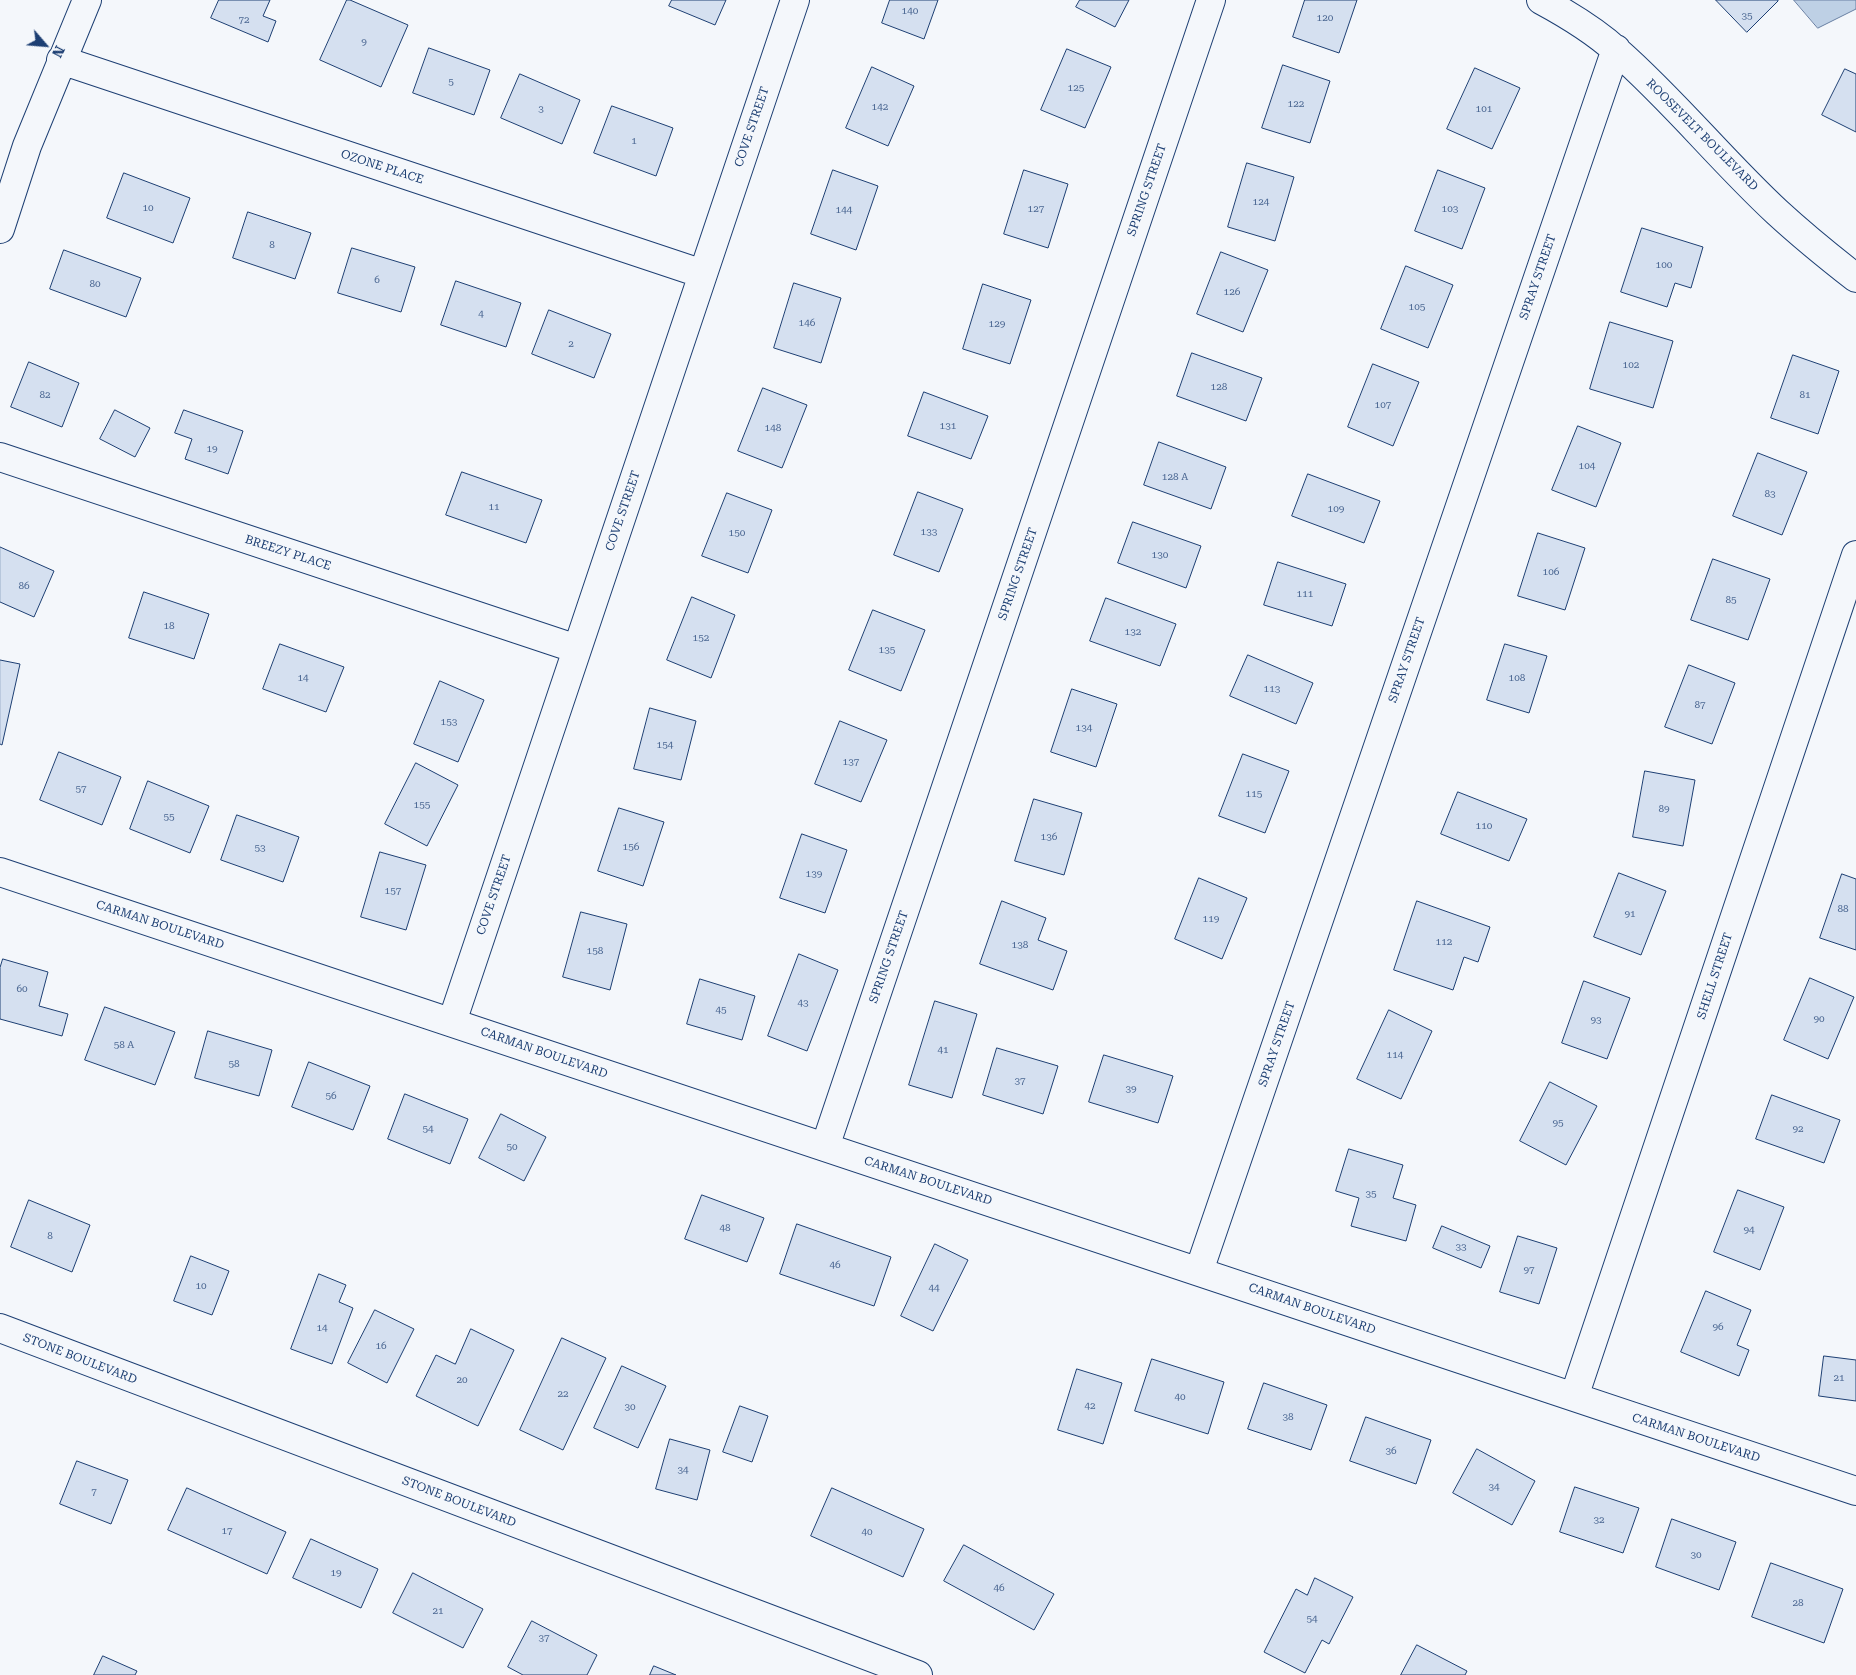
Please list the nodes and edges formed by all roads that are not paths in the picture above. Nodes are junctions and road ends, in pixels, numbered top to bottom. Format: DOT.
graph roads {
  1 [pos="87,0"];
  2 [pos="795,0"];
  3 [pos="1211,0"];
  4 [pos="1541,0"];
  5 [pos="1616,50"];
  6 [pos="61,60"];
  7 [pos="0,230"];
  8 [pos="703,274"];
  9 [pos="1856,278"];
  10 [pos="0,456"];
  11 [pos="1856,555"];
  12 [pos="577,649"];
  13 [pos="0,872"];
  14 [pos="452,1022"];
  15 [pos="825,1147"];
  16 [pos="1199,1272"];
  17 [pos="0,1328"];
  18 [pos="1574,1397"];
  19 [pos="1856,1491"];
  20 [pos="918,1675"];
  1 -- 6 [label="street"];
  2 -- 8 [label="street, COVE STREET"];
  3 -- 15 [label="street, SPRING STREET"];
  4 -- 5 [label="street, ROOSEVELT BOULEVARD"];
  5 -- 9 [label="street, ROOSEVELT BOULEVARD"];
  5 -- 16 [label="street, SPRAY STREET"];
  6 -- 7 [label="street"];
  6 -- 8 [label="street, OZONE PLACE"];
  8 -- 12 [label="street, COVE STREET"];
  10 -- 12 [label="street, BREEZY PLACE"];
  11 -- 18 [label="street, SHELL STREET"];
  12 -- 14 [label="street, COVE STREET"];
  13 -- 14 [label="street, CARMAN BOULEVARD"];
  14 -- 15 [label="street, CARMAN BOULEVARD"];
  15 -- 16 [label="street, CARMAN BOULEVARD"];
  16 -- 18 [label="street, CARMAN BOULEVARD"];
  17 -- 20 [label="street, STONE BOULEVARD"];
  18 -- 19 [label="street, CARMAN BOULEVARD"];
}
